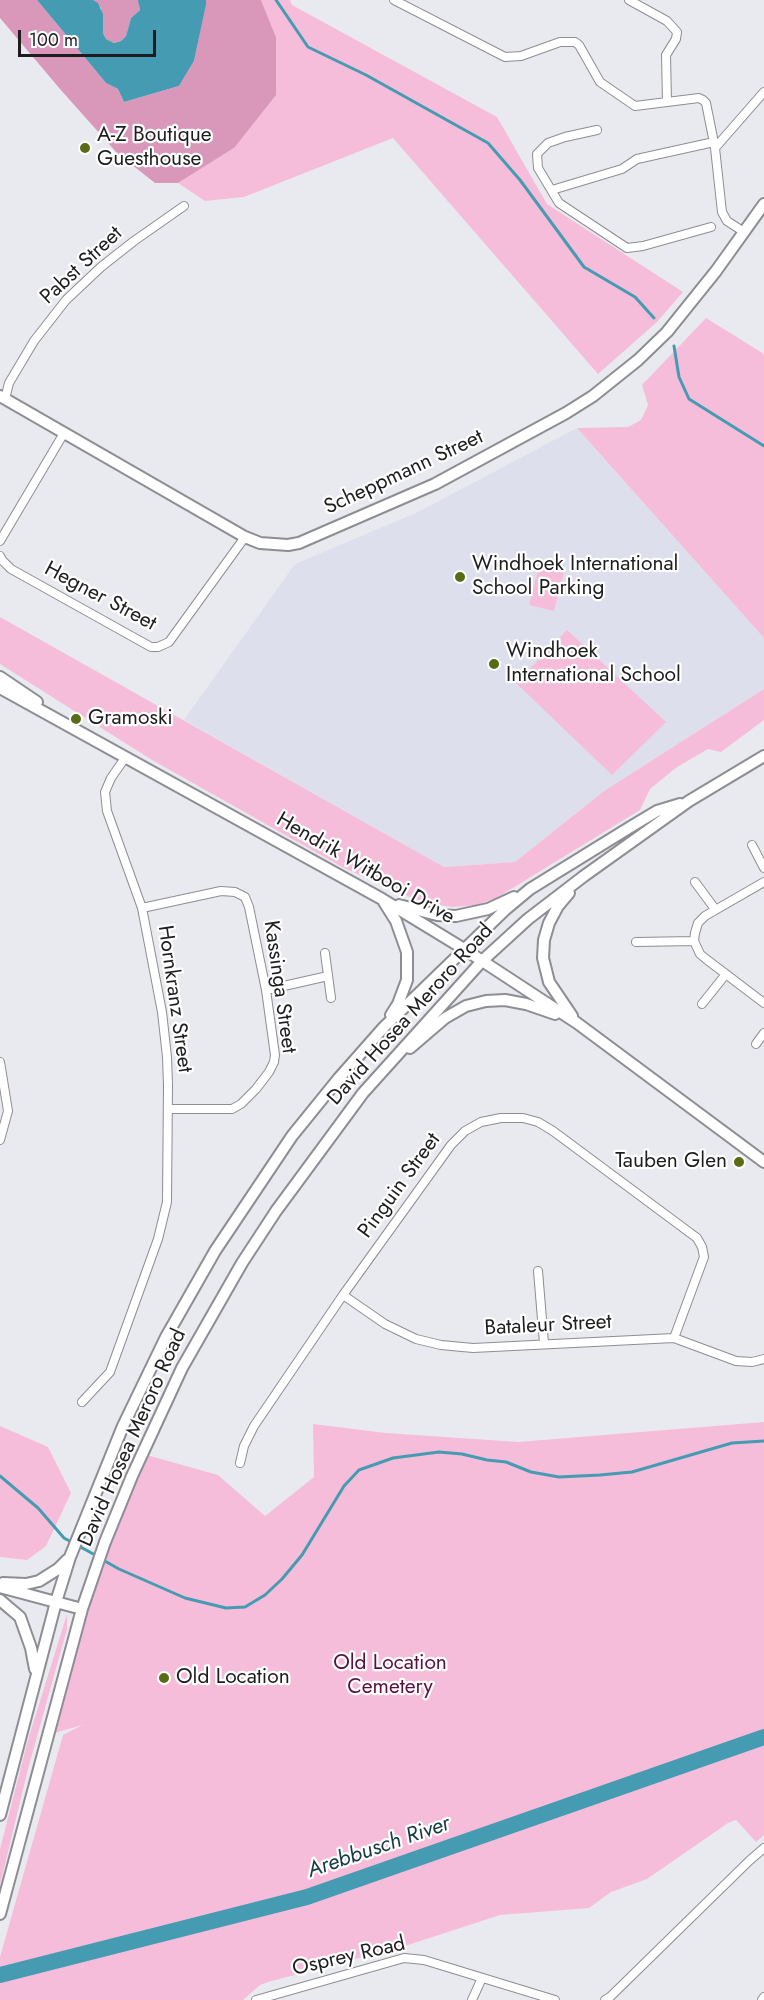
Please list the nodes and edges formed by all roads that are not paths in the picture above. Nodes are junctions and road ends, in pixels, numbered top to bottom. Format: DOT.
graph roads {
  1 [pos="394,0"];
  2 [pos="629,0"];
  3 [pos="764,92"];
  4 [pos="668,101"];
  5 [pos="597,130"];
  6 [pos="715,145"];
  7 [pos="552,190"];
  8 [pos="764,204"];
  9 [pos="184,206"];
  10 [pos="711,227"];
  11 [pos="744,232"];
  12 [pos="2,401"];
  13 [pos="64,433"];
  14 [pos="245,537"];
  15 [pos="0,541"];
  16 [pos="0,556"];
  17 [pos="0,677"];
  18 [pos="0,688"];
  19 [pos="82,734"];
  20 [pos="764,756"];
  21 [pos="125,758"];
  22 [pos="689,801"];
  23 [pos="752,845"];
  24 [pos="764,868"];
  25 [pos="584,876"];
  26 [pos="696,882"];
  27 [pos="764,882"];
  28 [pos="530,889"];
  29 [pos="382,899"];
  30 [pos="142,908"];
  31 [pos="715,909"];
  32 [pos="694,941"];
  33 [pos="636,942"];
  34 [pos="464,949"];
  35 [pos="325,953"];
  36 [pos="482,961"];
  37 [pos="726,974"];
  38 [pos="328,976"];
  39 [pos="266,990"];
  40 [pos="331,998"];
  41 [pos="764,1003"];
  42 [pos="702,1004"];
  43 [pos="577,1023"];
  44 [pos="384,1027"];
  45 [pos="764,1033"];
  46 [pos="756,1044"];
  47 [pos="0,1062"];
  48 [pos="378,1075"];
  49 [pos="168,1109"];
  50 [pos="0,1140"];
  51 [pos="764,1162"];
  52 [pos="538,1271"];
  53 [pos="343,1295"];
  54 [pos="674,1338"];
  55 [pos="544,1343"];
  56 [pos="764,1359"];
  57 [pos="81,1402"];
  58 [pos="240,1463"];
  59 [pos="71,1555"];
  60 [pos="0,1585"];
  61 [pos="0,1600"];
  62 [pos="56,1602"];
  63 [pos="82,1609"];
  64 [pos="36,1672"];
  65 [pos="0,1815"];
  66 [pos="764,1848"];
  67 [pos="0,1914"];
  68 [pos="482,1978"];
  69 [pos="256,2000"];
  70 [pos="472,2000"];
  71 [pos="555,2000"];
  72 [pos="605,2000"];
  1 -- 4 [label="street"];
  2 -- 4 [label="street"];
  3 -- 6 [label="street"];
  4 -- 6 [label="street"];
  5 -- 7 [label="street"];
  6 -- 7 [label="street"];
  6 -- 11 [label="street"];
  7 -- 10 [label="street"];
  8 -- 11 [label="main road, Scheppmann Street"];
  9 -- 12 [label="street, Pabst Street"];
  11 -- 14 [label="main road, Scheppmann Street"];
  12 -- 13 [label="main road, Scheppmann Street"];
  13 -- 14 [label="main road, Scheppmann Street"];
  13 -- 15 [label="street"];
  14 -- 16 [label="street, Hegner Street"];
  17 -- 19 [label="main road, Hendrik Witbooi Drive"];
  18 -- 19 [label="main road, Hendrik Witbooi Drive"];
  19 -- 21 [label="main road, Hendrik Witbooi Drive"];
  20 -- 22 [label="main road, David Hosea Meroro Road"];
  21 -- 29 [label="main road, Hendrik Witbooi Drive"];
  21 -- 30 [label="street, Hornkranz Street"];
  22 -- 25 [label="main road, David Hosea Meroro Road"];
  22 -- 28 [label="main road, David Hosea Meroro Road"];
  23 -- 24 [label="street"];
  25 -- 36 [label="main road, David Hosea Meroro Road"];
  25 -- 43 [label="main road"];
  26 -- 31 [label="street"];
  27 -- 31 [label="street"];
  28 -- 29 [label="main road"];
  28 -- 34 [label="main road, David Hosea Meroro Road"];
  29 -- 34 [label="main road, Hendrik Witbooi Drive"];
  29 -- 44 [label="main road"];
  30 -- 39 [label="street, Kassinga Street"];
  30 -- 49 [label="street, Hornkranz Street"];
  31 -- 32 [label="street"];
  32 -- 33 [label="street"];
  32 -- 37 [label="street"];
  34 -- 36 [label="main road, Hendrik Witbooi Drive"];
  34 -- 44 [label="main road, David Hosea Meroro Road"];
  35 -- 38 [label="street"];
  36 -- 43 [label="main road, Hendrik Witbooi Drive"];
  36 -- 48 [label="main road, David Hosea Meroro Road"];
  37 -- 41 [label="street"];
  37 -- 42 [label="street"];
  38 -- 39 [label="street"];
  38 -- 40 [label="street"];
  39 -- 49 [label="street, Kassinga Street"];
  43 -- 48 [label="main road"];
  43 -- 51 [label="main road, Hendrik Witbooi Drive"];
  44 -- 59 [label="main road, David Hosea Meroro Road"];
  45 -- 46 [label="street"];
  47 -- 50 [label="street"];
  48 -- 63 [label="main road, David Hosea Meroro Road"];
  49 -- 57 [label="street, Hornkranz Street"];
  52 -- 55 [label="street"];
  53 -- 54 [label="street, Pinguin Street"];
  53 -- 55 [label="street, Bataleur Street"];
  53 -- 58 [label="street, Pinguin Street"];
  54 -- 55 [label="street, Bataleur Street"];
  54 -- 56 [label="street, Bataleur Street"];
  59 -- 60 [label="main road"];
  59 -- 62 [label="main road, David Hosea Meroro Road"];
  60 -- 62 [label="main road"];
  61 -- 64 [label="main road"];
  62 -- 63 [label="main road"];
  62 -- 64 [label="main road, David Hosea Meroro Road"];
  63 -- 67 [label="main road, David Hosea Meroro Road"];
  64 -- 65 [label="main road, David Hosea Meroro Road"];
  66 -- 72 [label="street"];
  68 -- 69 [label="street, Osprey Road"];
  68 -- 70 [label="street"];
  68 -- 71 [label="street, Osprey Road"];
}
